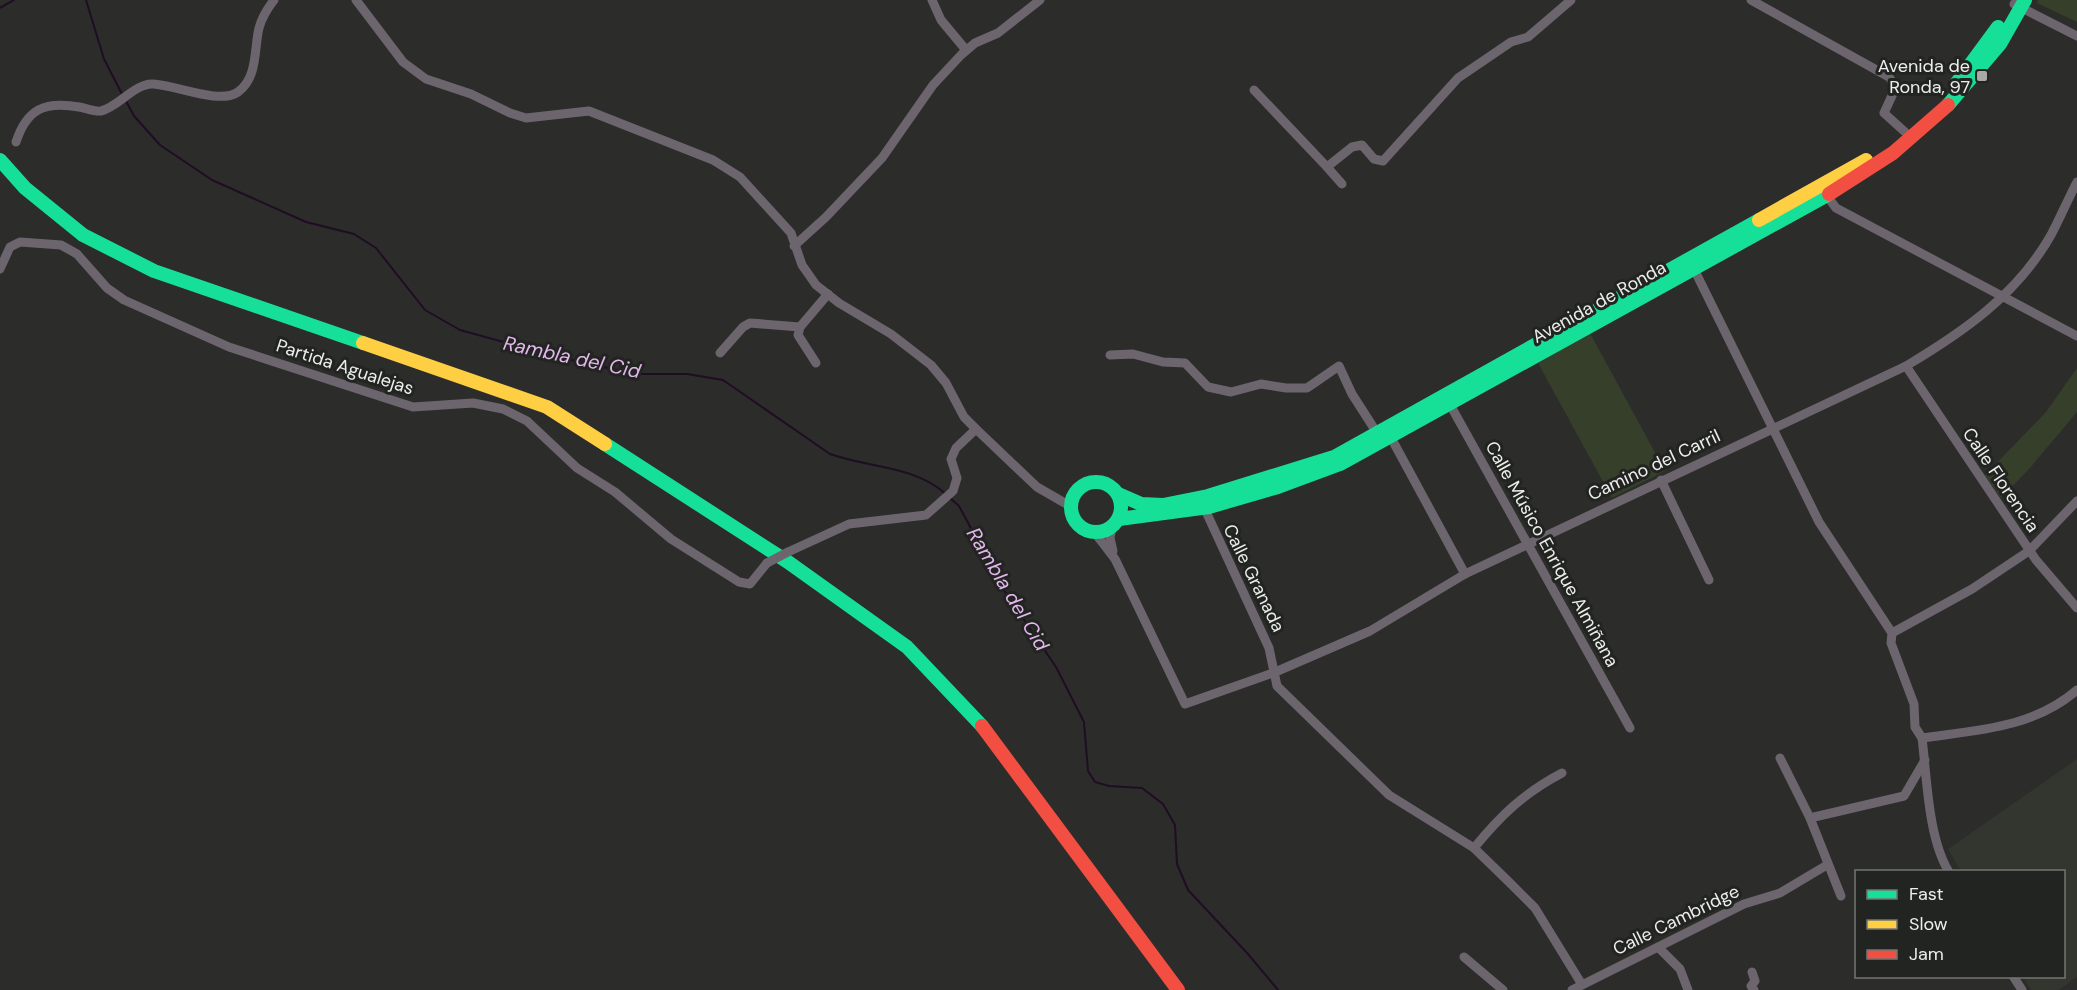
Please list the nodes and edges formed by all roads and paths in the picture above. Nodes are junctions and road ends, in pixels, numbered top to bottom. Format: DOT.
graph roads {
  1 [pos="274,0"];
  2 [pos="356,0"];
  3 [pos="932,0"];
  4 [pos="1040,0"];
  5 [pos="1571,0"];
  6 [pos="1751,0"];
  7 [pos="2019,3"];
  8 [pos="2077,36"];
  9 [pos="966,50"];
  10 [pos="1254,90"];
  11 [pos="1905,132"];
  12 [pos="16,142"];
  13 [pos="0,160"];
  14 [pos="1327,167"];
  15 [pos="2077,182"];
  16 [pos="1342,184"];
  17 [pos="1823,191"];
  18 [pos="794,246"];
  19 [pos="1692,265"];
  20 [pos="0,269"];
  21 [pos="828,294"];
  22 [pos="2003,296"];
  23 [pos="800,327"];
  24 [pos="2077,336"];
  25 [pos="720,353"];
  26 [pos="1110,355"];
  27 [pos="816,363"];
  28 [pos="1906,366"];
  29 [pos="1448,401"];
  30 [pos="1773,427"];
  31 [pos="976,429"];
  32 [pos="1385,433"];
  33 [pos="1661,480"];
  34 [pos="1118,495"];
  35 [pos="1067,500"];
  36 [pos="2077,501"];
  37 [pos="1202,503"];
  38 [pos="1115,523"];
  39 [pos="1095,533"];
  40 [pos="1527,544"];
  41 [pos="2029,551"];
  42 [pos="1115,559"];
  43 [pos="1465,574"];
  44 [pos="1709,580"];
  45 [pos="2077,608"];
  46 [pos="1892,633"];
  47 [pos="1273,673"];
  48 [pos="2077,690"];
  49 [pos="1630,728"];
  50 [pos="1922,738"];
  51 [pos="1780,758"];
  52 [pos="1925,760"];
  53 [pos="1562,773"];
  54 [pos="1810,818"];
  55 [pos="1474,848"];
  56 [pos="1827,865"];
  57 [pos="1948,870"];
  58 [pos="1841,896"];
  59 [pos="1659,948"];
  60 [pos="1464,957"];
  61 [pos="1752,972"];
  62 [pos="1581,983"];
  63 [pos="1179,990"];
  64 [pos="1503,990"];
  65 [pos="1572,990"];
  66 [pos="1688,990"];
  67 [pos="1754,990"];
  1 -- 12 [label="street"];
  2 -- 18 [label="street"];
  3 -- 9 [label="street"];
  4 -- 9 [label="street"];
  5 -- 14 [label="street"];
  6 -- 11 [label="street"];
  7 -- 8 [label="street"];
  7 -- 11 [label="street, Avenida de Ronda"];
  7 -- 17 [label="street, Avenida de Ronda"];
  9 -- 18 [label="street"];
  10 -- 14 [label="street"];
  11 -- 17 [label="street, Avenida de Ronda"];
  13 -- 63 [label="street"];
  14 -- 16 [label="street"];
  15 -- 22 [label="street, Camino del Carril"];
  17 -- 19 [label="street, Avenida de Ronda"];
  17 -- 22 [label="street"];
  18 -- 21 [label="street"];
  19 -- 29 [label="street, Avenida de Ronda"];
  19 -- 30 [label="street"];
  20 -- 31 [label="street, Partida Agualejas, bridge"];
  21 -- 23 [label="street"];
  21 -- 31 [label="street"];
  22 -- 24 [label="street"];
  22 -- 28 [label="street, Camino del Carril"];
  23 -- 25 [label="street"];
  23 -- 27 [label="street"];
  26 -- 32 [label="street"];
  28 -- 30 [label="street, Camino del Carril"];
  28 -- 41 [label="street, Calle Florencia"];
  29 -- 32 [label="street, Avenida de Ronda"];
  29 -- 40 [label="street, Calle Músico Enrique Almiñana"];
  30 -- 33 [label="street, Camino del Carril"];
  30 -- 46 [label="street"];
  31 -- 35 [label="street"];
  32 -- 37 [label="street, Avenida de Ronda"];
  32 -- 43 [label="street"];
  33 -- 40 [label="street, Camino del Carril"];
  33 -- 44 [label="street"];
  34 -- 35 [label="street"];
  34 -- 37 [label="street, Avenida de Ronda"];
  34 -- 38 [label="street"];
  35 -- 39 [label="street"];
  36 -- 41 [label="street"];
  37 -- 38 [label="street, Avenida de Ronda"];
  37 -- 47 [label="street, Calle Granada"];
  38 -- 39 [label="street"];
  38 -- 42 [label="street"];
  39 -- 42 [label="street"];
  40 -- 43 [label="street, Camino del Carril"];
  40 -- 49 [label="street, Calle Músico Enrique Almiñana"];
  41 -- 45 [label="street, Calle Florencia"];
  41 -- 46 [label="street"];
  42 -- 47 [label="street, Camino del Carril"];
  43 -- 47 [label="street, Camino del Carril"];
  46 -- 50 [label="street"];
  47 -- 55 [label="street"];
  48 -- 50 [label="street"];
  50 -- 52 [label="street"];
  51 -- 54 [label="street"];
  52 -- 54 [label="street"];
  52 -- 57 [label="street"];
  53 -- 55 [label="street"];
  54 -- 56 [label="street"];
  55 -- 62 [label="street"];
  56 -- 58 [label="street"];
  56 -- 59 [label="street, Calle Cambridge"];
  59 -- 62 [label="street, Calle Cambridge"];
  59 -- 66 [label="street"];
  60 -- 64 [label="street"];
  61 -- 67 [label="street"];
  62 -- 65 [label="street, Calle Cambridge"];
}
